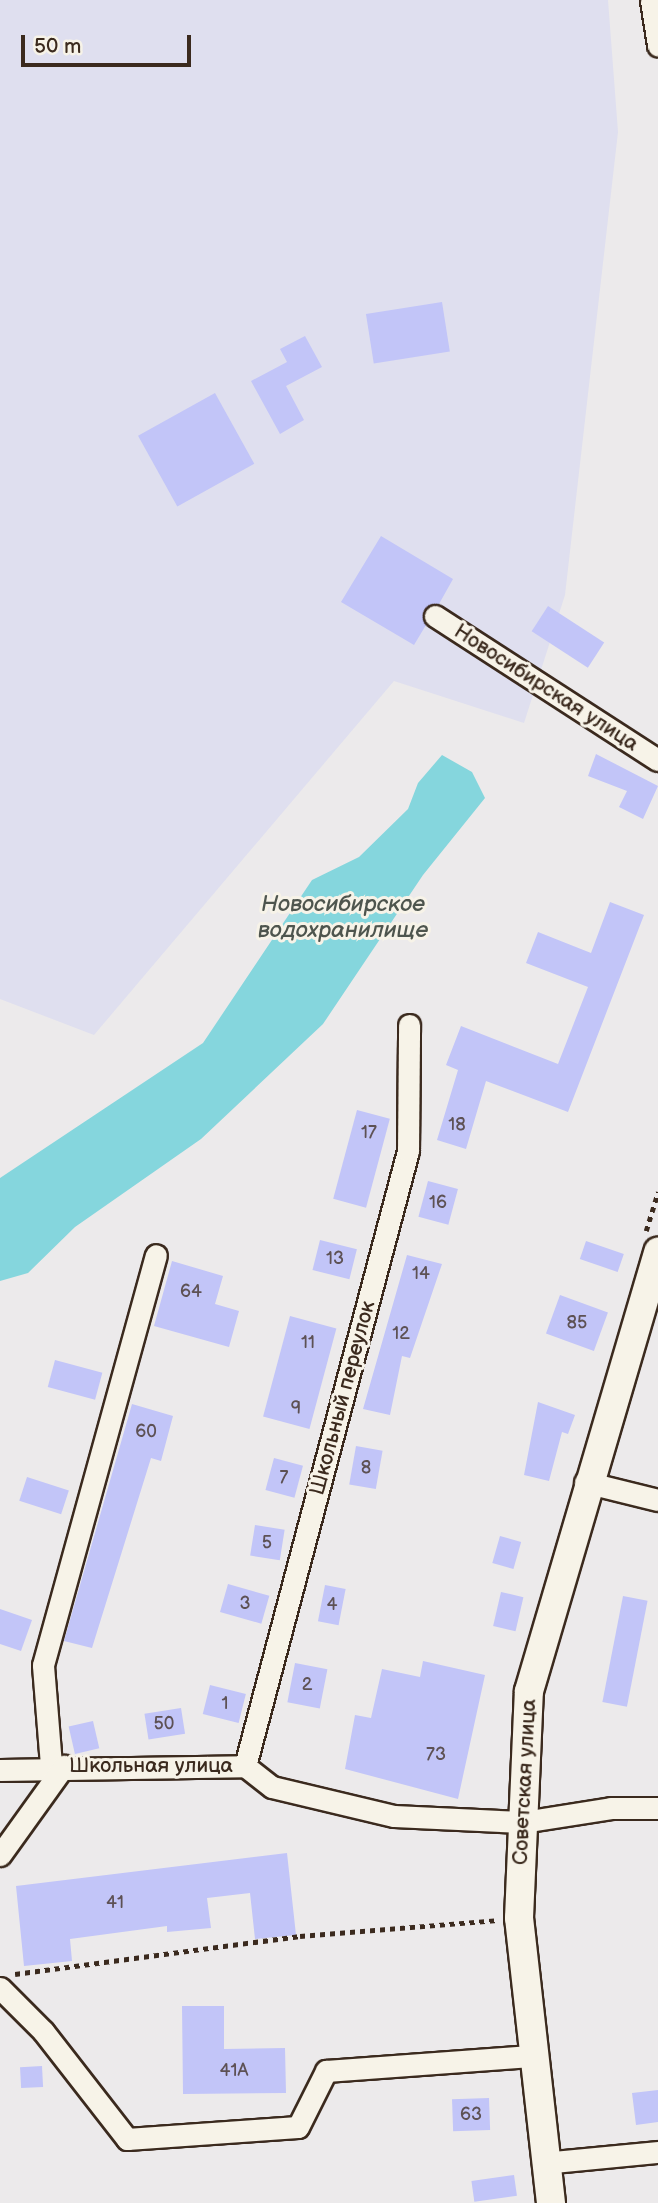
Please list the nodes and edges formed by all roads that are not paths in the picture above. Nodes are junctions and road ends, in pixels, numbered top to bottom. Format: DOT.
graph roads {
  1 [pos="651,0"];
  2 [pos="658,44"];
  3 [pos="435,616"];
  4 [pos="658,760"];
  5 [pos="410,1026"];
  6 [pos="658,1251"];
  7 [pos="156,1255"];
  8 [pos="585,1482"];
  9 [pos="658,1500"];
  10 [pos="58,1765"];
  11 [pos="245,1766"];
  12 [pos="0,1770"];
  13 [pos="658,1808"];
  14 [pos="523,1822"];
  15 [pos="0,1856"];
  16 [pos="0,1988"];
  17 [pos="530,2056"];
  18 [pos="658,2152"];
  19 [pos="543,2163"];
  20 [pos="551,2203"];
  1 -- 2 [label="street"];
  3 -- 4 [label="street, Новосибирская улица"];
  5 -- 11 [label="street, Школьный переулок"];
  6 -- 8 [label="main road, Советская улица"];
  7 -- 10 [label="street, Школьная улица"];
  8 -- 9 [label="street"];
  8 -- 14 [label="main road, Советская улица"];
  10 -- 11 [label="street, Школьная улица"];
  10 -- 12 [label="street, Школьная улица"];
  10 -- 15 [label="street"];
  11 -- 14 [label="street, Школьная улица"];
  13 -- 14 [label="street, Школьная улица"];
  14 -- 17 [label="main road, Советская улица"];
  16 -- 17 [label="street"];
  17 -- 19 [label="main road, Советская улица"];
  18 -- 19 [label="street"];
  19 -- 20 [label="main road, Советская улица"];
}
